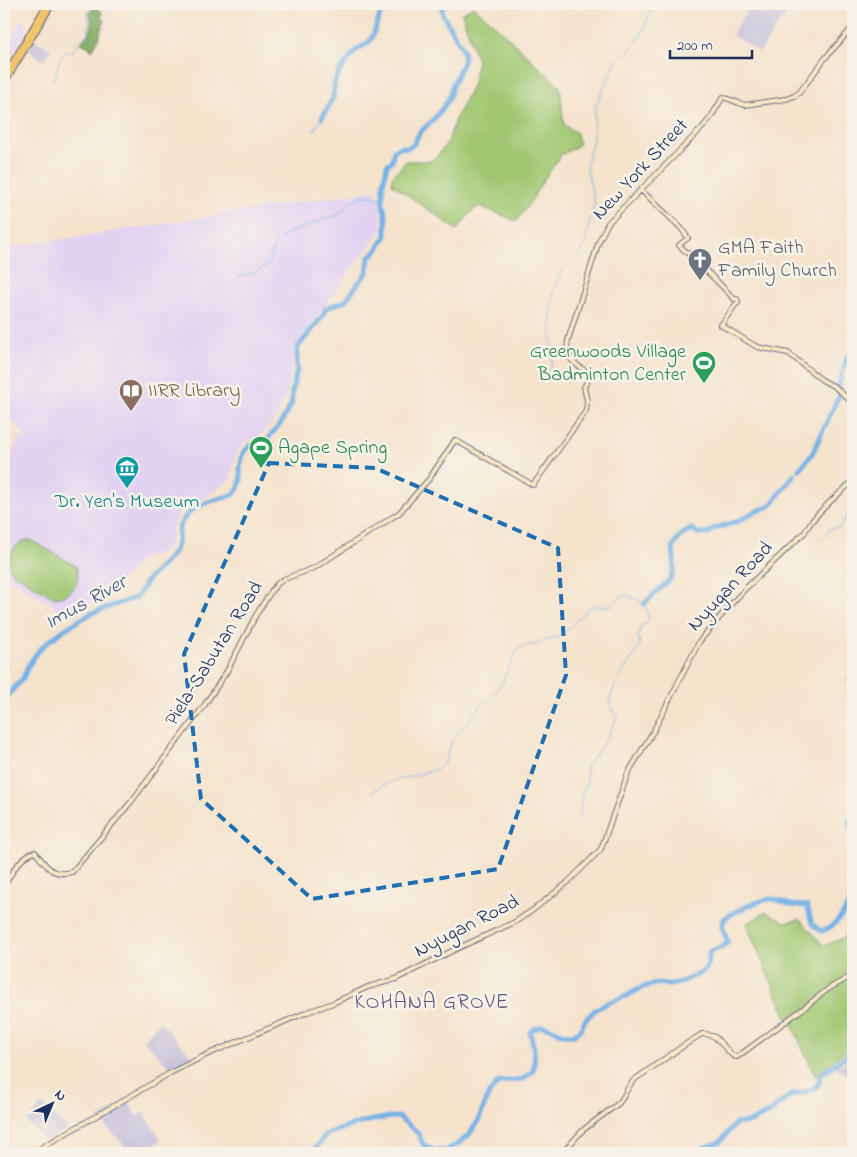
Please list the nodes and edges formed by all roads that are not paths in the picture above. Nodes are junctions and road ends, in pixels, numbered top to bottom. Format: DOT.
graph roads {
  1 [pos="47,4"];
  2 [pos="52,4"];
  3 [pos="853,27"];
  4 [pos="4,77"];
  5 [pos="4,84"];
  6 [pos="641,190"];
  7 [pos="853,403"];
  8 [pos="853,481"];
  9 [pos="533,485"];
  10 [pos="4,886"];
  11 [pos="853,925"];
  12 [pos="853,949"];
  13 [pos="853,974"];
  14 [pos="32,1153"];
  15 [pos="562,1153"];
  1 -- 4 [label="main road"];
  2 -- 5 [label="main road"];
  3 -- 6 [label="street, New York Street"];
  6 -- 7 [label="street"];
  6 -- 9 [label="street, New York Street"];
  8 -- 14 [label="street, Nyugan Road"];
  9 -- 10 [label="street, Piela-Sabutan Road"];
  11 -- 12 [label="street"];
  13 -- 15 [label="street"];
}
